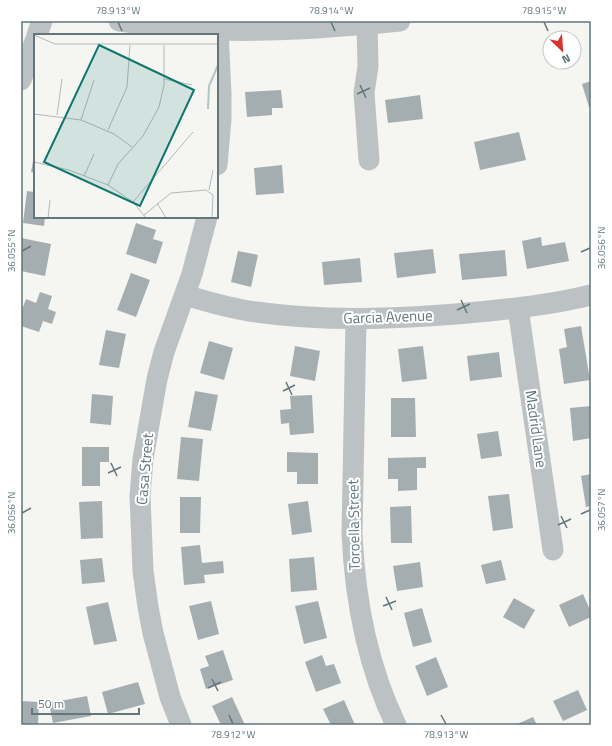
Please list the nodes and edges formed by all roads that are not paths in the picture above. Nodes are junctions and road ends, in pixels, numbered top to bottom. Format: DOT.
graph roads {
  1 [pos="42,21"];
  2 [pos="119,21"];
  3 [pos="400,21"];
  4 [pos="367,24"];
  5 [pos="218,30"];
  6 [pos="37,34"];
  7 [pos="34,44"];
  8 [pos="21,80"];
  9 [pos="218,154"];
  10 [pos="369,160"];
  11 [pos="207,218"];
  12 [pos="591,295"];
  13 [pos="185,296"];
  14 [pos="518,308"];
  15 [pos="356,319"];
  16 [pos="553,550"];
  17 [pos="181,725"];
  18 [pos="396,725"];
  1 -- 6 [label="street"];
  2 -- 5 [label="street"];
  3 -- 4 [label="street"];
  4 -- 5 [label="street"];
  4 -- 10 [label="street"];
  5 -- 9 [label="street"];
  7 -- 8 [label="street"];
  11 -- 13 [label="street, Casa Street"];
  12 -- 14 [label="street, Garcia Avenue"];
  13 -- 15 [label="street, Garcia Avenue"];
  13 -- 17 [label="street, Casa Street"];
  14 -- 15 [label="street, Garcia Avenue"];
  14 -- 16 [label="street, Madrid Lane"];
  15 -- 18 [label="street, Toroella Street"];
}
